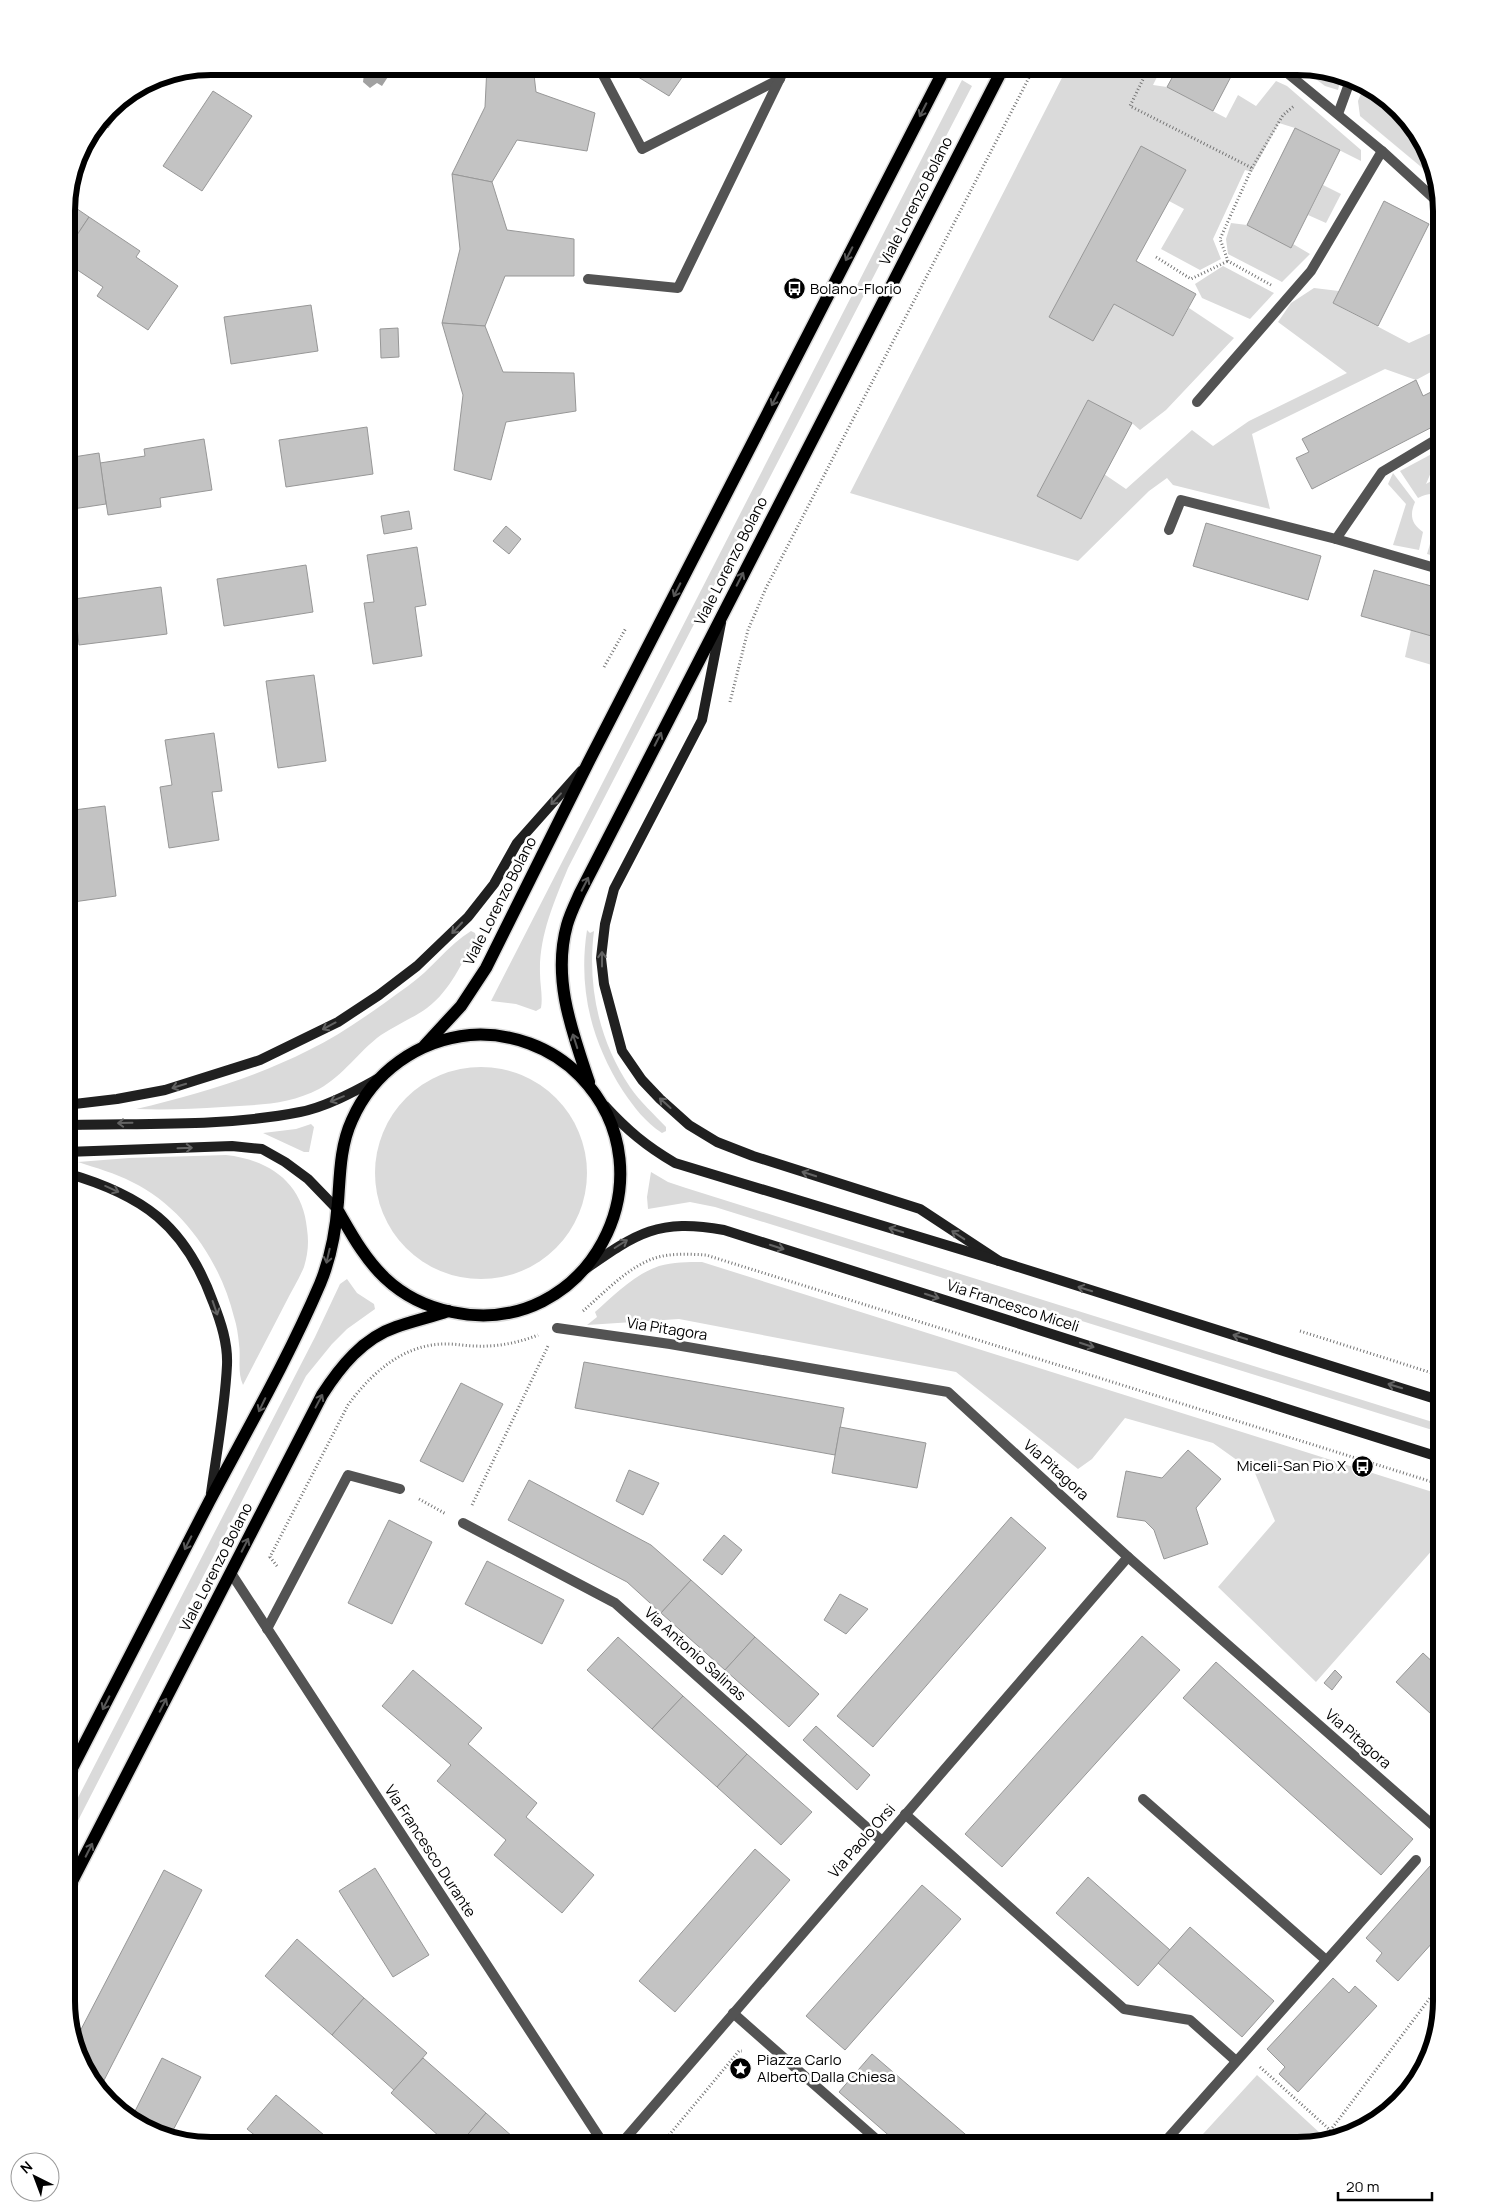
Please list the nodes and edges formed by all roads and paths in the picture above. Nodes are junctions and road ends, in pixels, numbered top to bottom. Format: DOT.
graph roads {
  1 [pos="603,75"];
  2 [pos="782,75"];
  3 [pos="941,75"];
  4 [pos="999,75"];
  5 [pos="1030,75"];
  6 [pos="1145,75"];
  7 [pos="1291,75"];
  8 [pos="780,79"];
  9 [pos="1348,85"];
  10 [pos="1312,93"];
  11 [pos="1338,114"];
  12 [pos="1382,151"];
  13 [pos="1252,168"];
  14 [pos="1432,197"];
  15 [pos="1156,258"];
  16 [pos="1228,261"];
  17 [pos="588,279"];
  18 [pos="1289,294"];
  19 [pos="1197,402"];
  20 [pos="1433,441"];
  21 [pos="1170,530"];
  22 [pos="1336,539"];
  23 [pos="1433,567"];
  24 [pos="724,611"];
  25 [pos="626,628"];
  26 [pos="604,667"];
  27 [pos="727,712"];
  28 [pos="588,763"];
  29 [pos="424,1047"];
  30 [pos="380,1077"];
  31 [pos="590,1087"];
  32 [pos="600,1101"];
  33 [pos="75,1103"];
  34 [pos="75,1125"];
  35 [pos="75,1152"];
  36 [pos="75,1176"];
  37 [pos="338,1209"];
  38 [pos="999,1261"];
  39 [pos="581,1272"];
  40 [pos="448,1311"];
  41 [pos="557,1328"];
  42 [pos="1290,1328"];
  43 [pos="1433,1374"];
  44 [pos="1433,1397"];
  45 [pos="1433,1455"];
  46 [pos="400,1489"];
  47 [pos="210,1500"];
  48 [pos="463,1523"];
  49 [pos="1128,1557"];
  50 [pos="231,1573"];
  51 [pos="267,1629"];
  52 [pos="75,1762"];
  53 [pos="1143,1799"];
  54 [pos="905,1814"];
  55 [pos="1433,1824"];
  56 [pos="882,1841"];
  57 [pos="1416,1860"];
  58 [pos="75,1876"];
  59 [pos="1326,1960"];
  60 [pos="1433,1994"];
  61 [pos="733,2013"];
  62 [pos="748,2050"];
  63 [pos="1236,2061"];
  64 [pos="1252,2073"];
  65 [pos="1330,2130"];
  66 [pos="1328,2133"];
  67 [pos="599,2137"];
  68 [pos="627,2137"];
  69 [pos="667,2137"];
  70 [pos="874,2137"];
  71 [pos="1169,2137"];
  1 -- 8 [label="street"];
  2 -- 8 [label="street"];
  3 -- 28 [label="main road, Viale Lorenzo Bolano, one-way"];
  24 -- 4 [label="main road, Viale Lorenzo Bolano, one-way"];
  5 -- 27 [label="path"];
  6 -- 13 [label="path"];
  7 -- 10 [label="street"];
  8 -- 17 [label="street"];
  9 -- 11 [label="street"];
  10 -- 11 [label="street"];
  10 -- 13 [label="path"];
  11 -- 12 [label="street"];
  12 -- 14 [label="street"];
  12 -- 18 [label="street"];
  13 -- 16 [label="path"];
  15 -- 16 [label="path"];
  16 -- 18 [label="path"];
  18 -- 19 [label="street"];
  20 -- 22 [label="street"];
  21 -- 22 [label="street"];
  22 -- 23 [label="street"];
  31 -- 24 [label="main road, Viale Lorenzo Bolano, one-way"];
  38 -- 24 [label="main road, one-way"];
  25 -- 26 [label="path"];
  28 -- 29 [label="main road, Viale Lorenzo Bolano"];
  28 -- 33 [label="main road, one-way"];
  29 -- 30 [label="main road"];
  29 -- 31 [label="main road"];
  30 -- 34 [label="main road, one-way"];
  30 -- 37 [label="main road"];
  31 -- 32 [label="main road"];
  38 -- 32 [label="main road, one-way"];
  32 -- 39 [label="main road"];
  35 -- 37 [label="main road, one-way"];
  36 -- 47 [label="main road, one-way"];
  37 -- 40 [label="main road"];
  37 -- 47 [label="main road, one-way"];
  44 -- 38 [label="main road, one-way"];
  39 -- 40 [label="main road"];
  39 -- 45 [label="main road, Via Francesco Miceli, one-way"];
  50 -- 40 [label="main road, Viale Lorenzo Bolano, one-way"];
  41 -- 48 [label="path"];
  41 -- 49 [label="street, Via Pitagora"];
  42 -- 43 [label="path"];
  46 -- 48 [label="path"];
  46 -- 51 [label="street"];
  47 -- 52 [label="main road, one-way"];
  48 -- 56 [label="street, Via Antonio Salinas"];
  49 -- 54 [label="street, Via Paolo Orsi"];
  49 -- 55 [label="street, Via Pitagora"];
  50 -- 51 [label="street, Via Francesco Durante"];
  58 -- 50 [label="main road, Viale Lorenzo Bolano, one-way"];
  51 -- 67 [label="street, Via Francesco Durante"];
  53 -- 59 [label="street"];
  54 -- 56 [label="street, Via Paolo Orsi"];
  54 -- 63 [label="street"];
  56 -- 61 [label="street, Via Paolo Orsi"];
  57 -- 59 [label="street"];
  59 -- 63 [label="street"];
  60 -- 65 [label="path"];
  61 -- 68 [label="street, Via Paolo Orsi"];
  61 -- 70 [label="street"];
  62 -- 69 [label="path"];
  63 -- 71 [label="street"];
  64 -- 65 [label="path"];
  65 -- 66 [label="path"];
}
